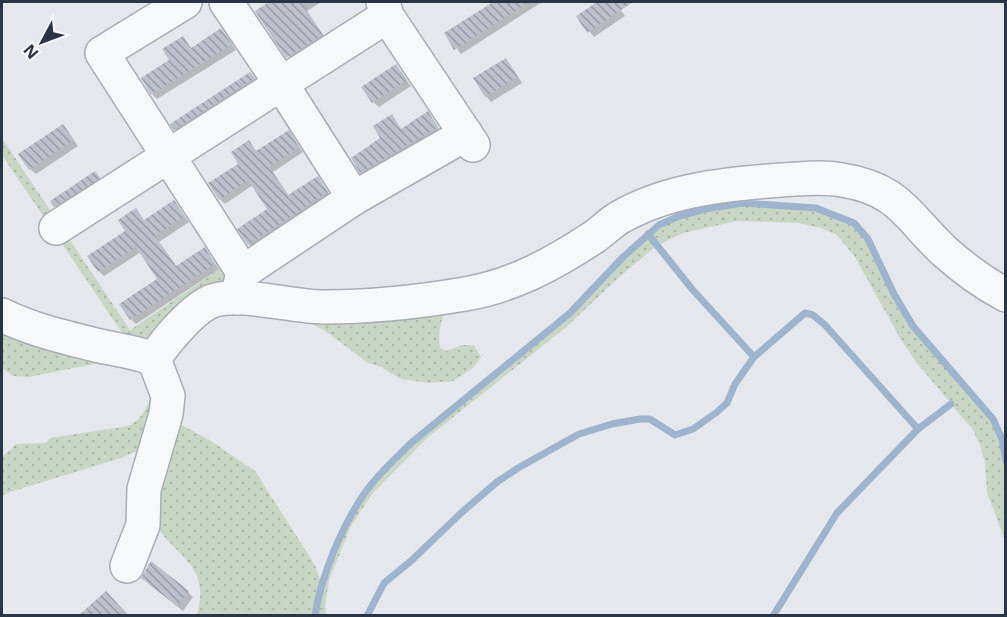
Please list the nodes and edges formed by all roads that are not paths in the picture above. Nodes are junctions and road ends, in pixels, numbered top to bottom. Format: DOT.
graph roads {
  1 [pos="185,2"];
  2 [pos="226,2"];
  3 [pos="385,9"];
  4 [pos="282,85"];
  5 [pos="168,157"];
  6 [pos="354,198"];
  7 [pos="56,228"];
  8 [pos="240,285"];
  9 [pos="1005,296"];
  10 [pos="2,315"];
  11 [pos="154,359"];
  12 [pos="127,566"];
  1 -- 5 [label="street"];
  2 -- 4 [label="street"];
  3 -- 4 [label="street"];
  3 -- 6 [label="street"];
  4 -- 5 [label="street"];
  4 -- 6 [label="street"];
  5 -- 7 [label="street"];
  5 -- 8 [label="street"];
  6 -- 8 [label="street"];
  8 -- 9 [label="street"];
  8 -- 11 [label="street"];
  10 -- 11 [label="street"];
  11 -- 12 [label="street"];
}
